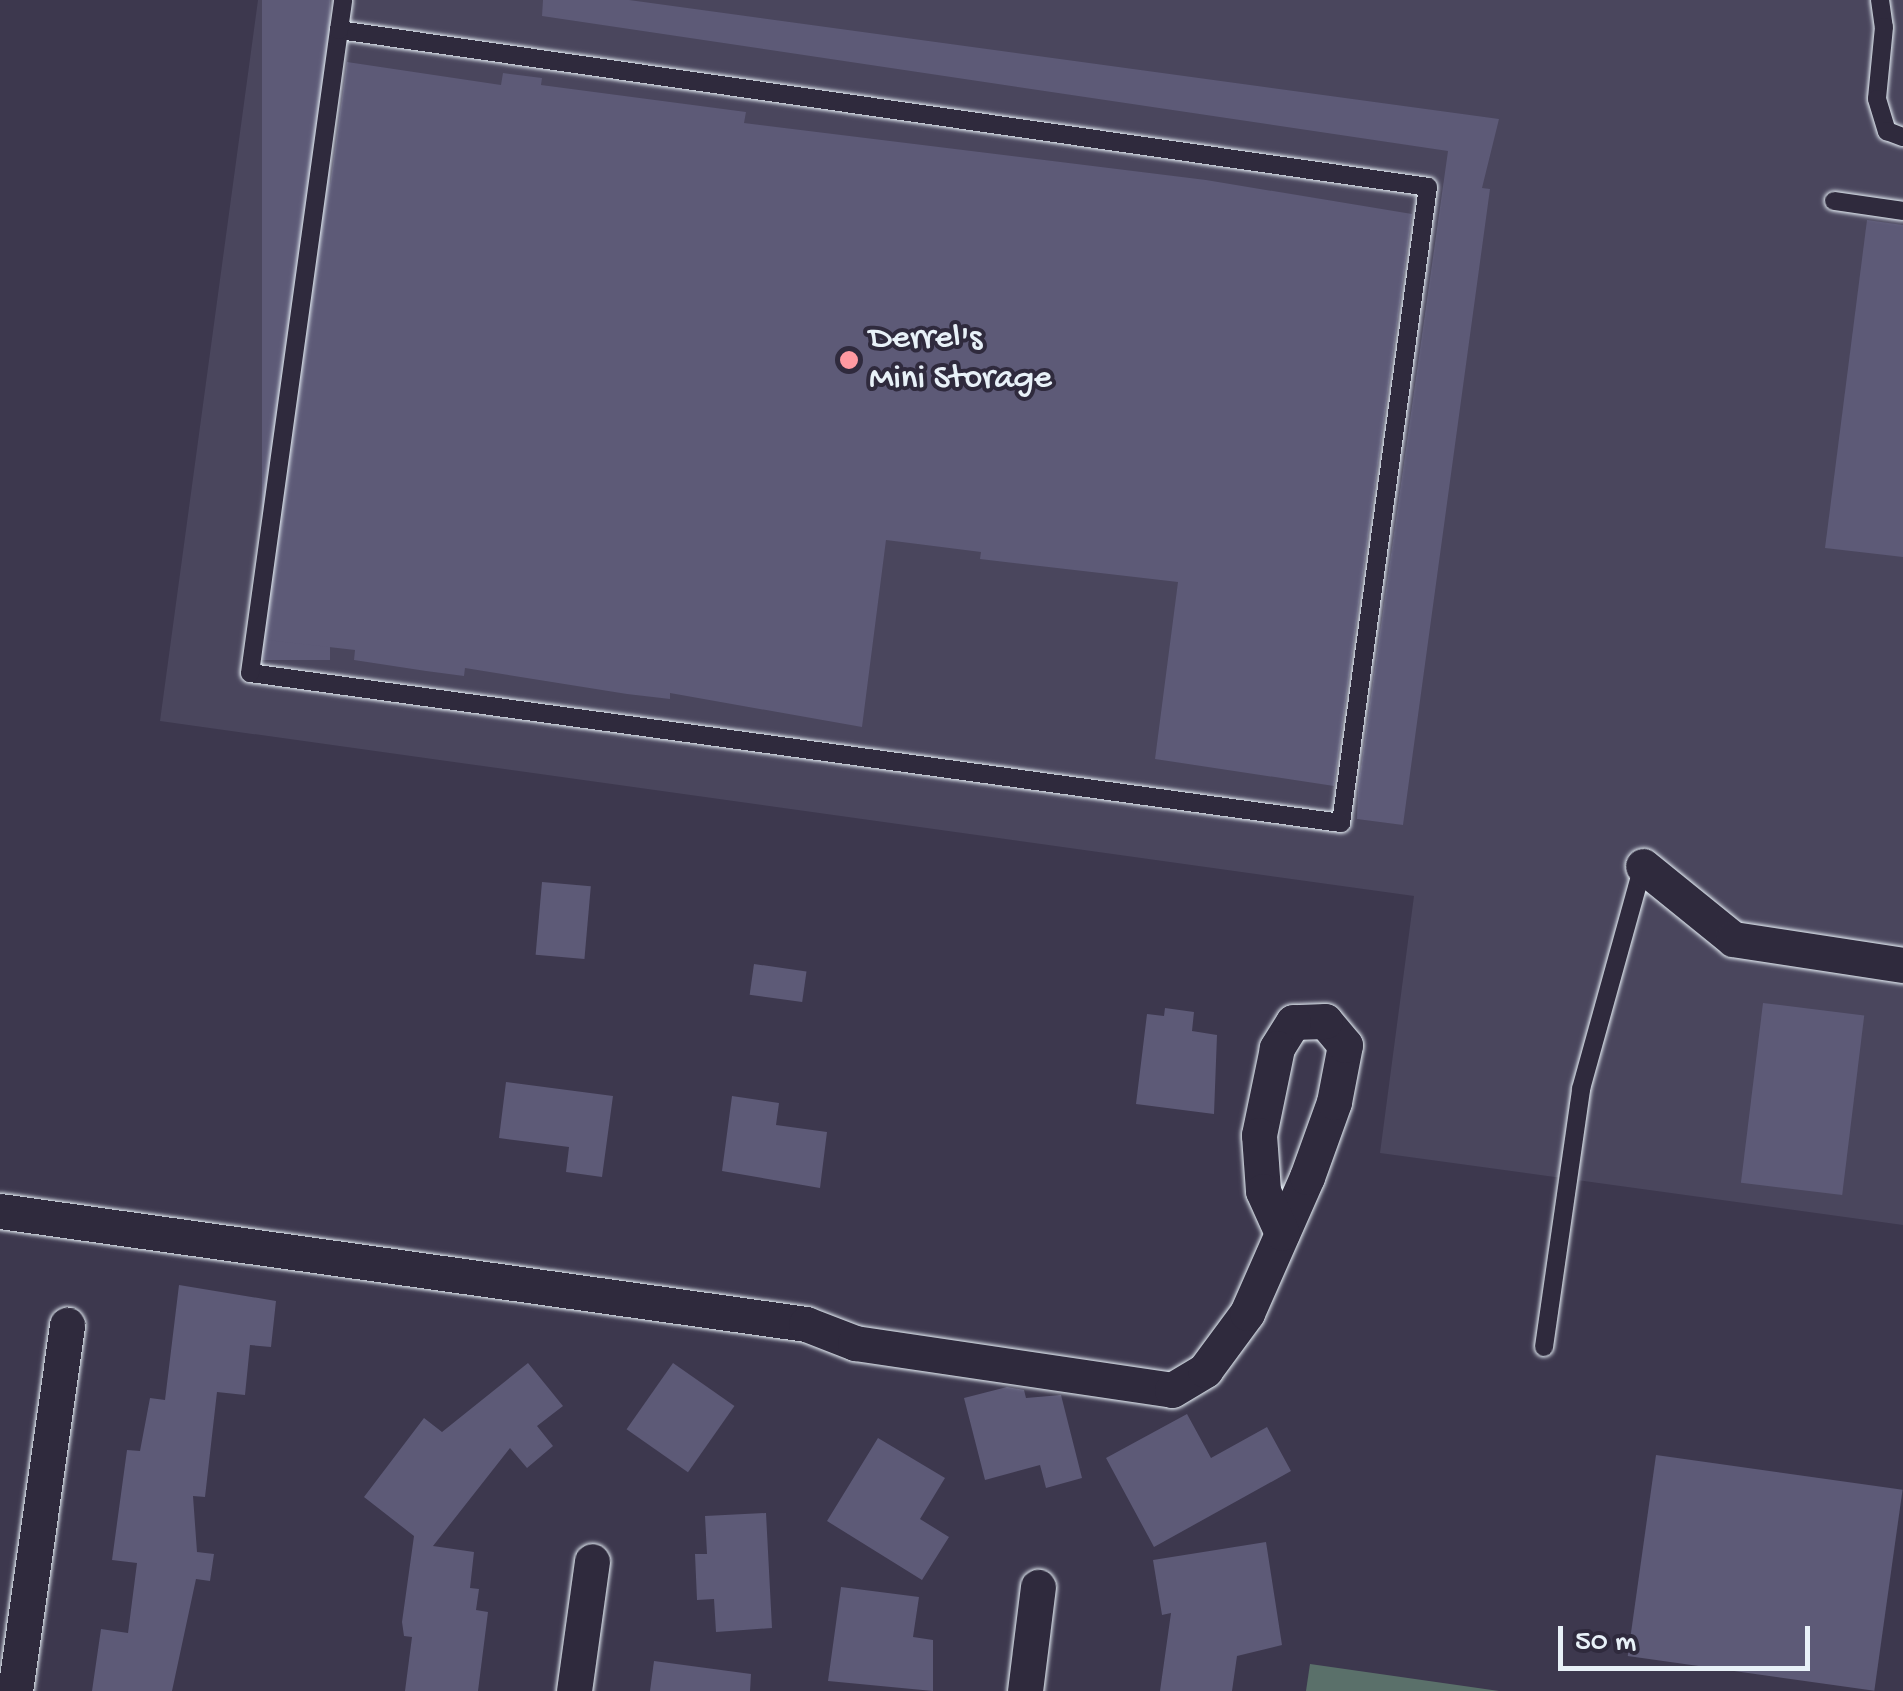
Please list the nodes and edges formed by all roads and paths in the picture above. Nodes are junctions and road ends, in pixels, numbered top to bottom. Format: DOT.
graph roads {
  1 [pos="343,0"];
  2 [pos="1880,0"];
  3 [pos="339,30"];
  4 [pos="1903,137"];
  5 [pos="1834,201"];
  6 [pos="1903,211"];
  7 [pos="1643,866"];
  8 [pos="1903,964"];
  9 [pos="0,1211"];
  10 [pos="1282,1233"];
  11 [pos="68,1324"];
  12 [pos="1544,1346"];
  13 [pos="592,1561"];
  14 [pos="1038,1586"];
  15 [pos="16,1691"];
  16 [pos="574,1691"];
  17 [pos="1025,1691"];
  1 -- 3 [label="lane"];
  2 -- 4 [label="lane"];
  3 -- 3 [label="lane"];
  5 -- 6 [label="lane"];
  7 -- 8 [label="street"];
  7 -- 12 [label="lane"];
  9 -- 10 [label="street"];
  10 -- 10 [label="street"];
  11 -- 15 [label="street"];
  13 -- 16 [label="street"];
  14 -- 17 [label="street"];
}
